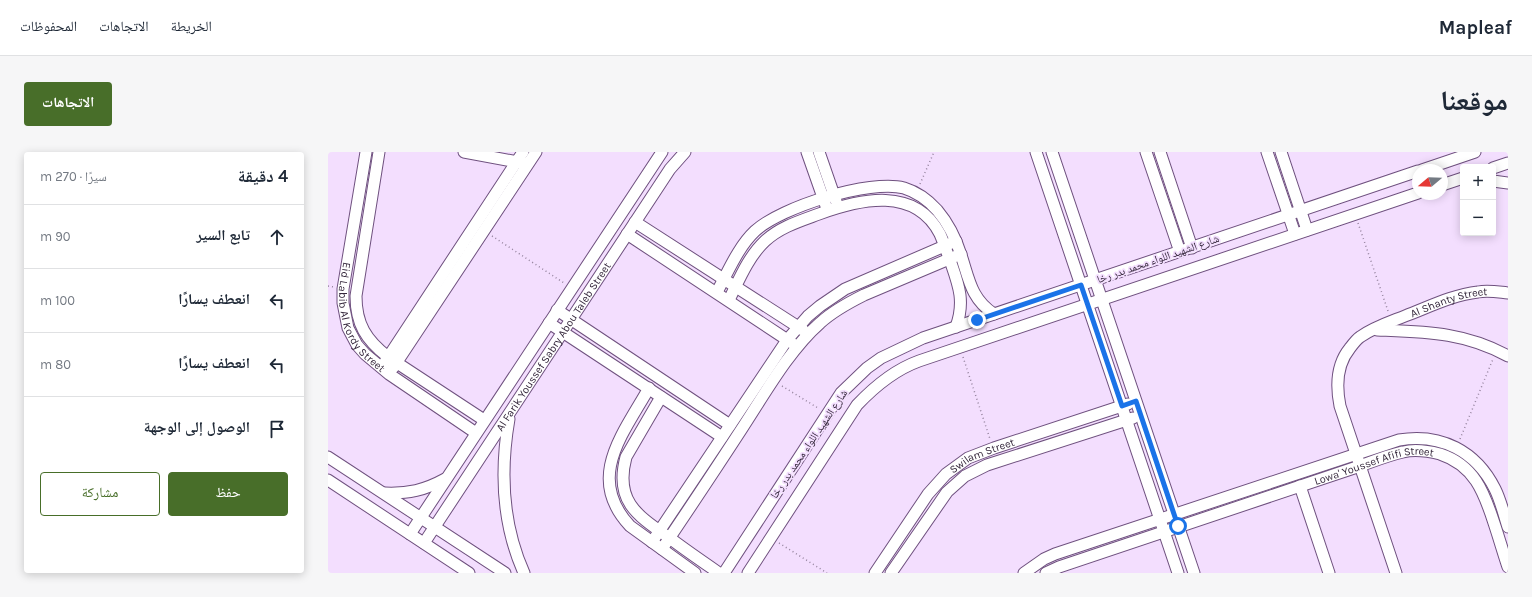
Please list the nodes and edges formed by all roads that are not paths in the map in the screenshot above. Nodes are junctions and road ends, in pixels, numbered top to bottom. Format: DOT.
graph roads {
  1 [pos="366,152"];
  2 [pos="379,152"];
  3 [pos="464,152"];
  4 [pos="523,152"];
  5 [pos="533,152"];
  6 [pos="662,152"];
  7 [pos="685,152"];
  8 [pos="807,152"];
  9 [pos="819,152"];
  10 [pos="1028,152"];
  11 [pos="1052,152"];
  12 [pos="1146,152"];
  13 [pos="1160,152"];
  14 [pos="1281,152"];
  15 [pos="1475,152"];
  16 [pos="1270,153"];
  17 [pos="1037,157"];
  18 [pos="517,162"];
  19 [pos="1508,163"];
  20 [pos="528,164"];
  21 [pos="1440,164"];
  22 [pos="1496,167"];
  23 [pos="1412,173"];
  24 [pos="1460,180"];
  25 [pos="1496,181"];
  26 [pos="1448,183"];
  27 [pos="1508,183"];
  28 [pos="1412,195"];
  29 [pos="829,197"];
  30 [pos="833,209"];
  31 [pos="1301,211"];
  32 [pos="781,215"];
  33 [pos="1288,215"];
  34 [pos="635,222"];
  35 [pos="786,226"];
  36 [pos="1307,230"];
  37 [pos="627,234"];
  38 [pos="1295,234"];
  39 [pos="746,241"];
  40 [pos="956,241"];
  41 [pos="945,246"];
  42 [pos="1192,248"];
  43 [pos="756,250"];
  44 [pos="1180,252"];
  45 [pos="961,254"];
  46 [pos="950,259"];
  47 [pos="724,279"];
  48 [pos="1095,280"];
  49 [pos="1081,285"];
  50 [pos="736,287"];
  51 [pos="716,292"];
  52 [pos="1508,294"];
  53 [pos="1102,299"];
  54 [pos="729,300"];
  55 [pos="1087,304"];
  56 [pos="557,310"];
  57 [pos="994,314"];
  58 [pos="571,320"];
  59 [pos="548,323"];
  60 [pos="798,327"];
  61 [pos="956,327"];
  62 [pos="1373,329"];
  63 [pos="563,332"];
  64 [pos="808,334"];
  65 [pos="787,340"];
  66 [pos="797,347"];
  67 [pos="1508,356"];
  68 [pos="392,360"];
  69 [pos="385,371"];
  70 [pos="648,388"];
  71 [pos="661,397"];
  72 [pos="1136,401"];
  73 [pos="1122,406"];
  74 [pos="510,414"];
  75 [pos="1141,415"];
  76 [pos="484,420"];
  77 [pos="1126,420"];
  78 [pos="730,425"];
  79 [pos="476,433"];
  80 [pos="722,437"];
  81 [pos="1356,454"];
  82 [pos="328,456"];
  83 [pos="1360,466"];
  84 [pos="447,478"];
  85 [pos="328,480"];
  86 [pos="1300,486"];
  87 [pos="328,490"];
  88 [pos="344,490"];
  89 [pos="383,493"];
  90 [pos="1174,514"];
  91 [pos="421,518"];
  92 [pos="1160,519"];
  93 [pos="1178,526"];
  94 [pos="435,527"];
  95 [pos="1508,527"];
  96 [pos="660,531"];
  97 [pos="1164,531"];
  98 [pos="410,534"];
  99 [pos="669,538"];
  100 [pos="652,542"];
  101 [pos="424,543"];
  102 [pos="662,549"];
  103 [pos="1508,567"];
  104 [pos="1060,570"];
  105 [pos="749,572"];
  106 [pos="469,573"];
  107 [pos="505,573"];
  108 [pos="524,573"];
  109 [pos="695,573"];
  110 [pos="719,573"];
  111 [pos="724,573"];
  112 [pos="875,573"];
  113 [pos="890,573"];
  114 [pos="1024,573"];
  115 [pos="1046,573"];
  116 [pos="1178,573"];
  117 [pos="1194,573"];
  118 [pos="1329,573"];
  119 [pos="1396,573"];
  1 -- 69 [label="street, Eid Labib Al Kordy Street"];
  2 -- 68 [label="street, Eid Labib Al Kordy Street"];
  3 -- 18 [label="street"];
  4 -- 18 [label="street"];
  5 -- 20 [label="street"];
  6 -- 56 [label="street, Al Farik Youssef Sabry Abou Taleb Street"];
  7 -- 34 [label="street, Al Farik Youssef Sabry Abou Taleb Street"];
  8 -- 29 [label="street"];
  9 -- 29 [label="street"];
  10 -- 17 [label="street"];
  11 -- 48 [label="street"];
  12 -- 44 [label="street"];
  13 -- 42 [label="street"];
  14 -- 31 [label="street"];
  15 -- 21 [label="street"];
  16 -- 33 [label="street"];
  17 -- 49 [label="street"];
  18 -- 20 [label="street"];
  18 -- 68 [label="street"];
  19 -- 22 [label="street"];
  20 -- 68 [label="street"];
  23 -- 31 [label="street, شارع الشهيد اللواء محمد بدر رخا"];
  24 -- 26 [label="street"];
  25 -- 27 [label="street"];
  28 -- 36 [label="street, شارع الشهيد اللواء محمد بدر رخا"];
  29 -- 30 [label="street"];
  29 -- 32 [label="street"];
  29 -- 40 [label="street"];
  30 -- 35 [label="street"];
  30 -- 41 [label="street"];
  31 -- 33 [label="street, شارع الشهيد اللواء محمد بدر رخا"];
  31 -- 36 [label="street"];
  32 -- 35 [label="street"];
  32 -- 39 [label="street"];
  33 -- 38 [label="street"];
  33 -- 42 [label="street, شارع الشهيد اللواء محمد بدر رخا"];
  34 -- 37 [label="street, Al Farik Youssef Sabry Abou Taleb Street"];
  34 -- 47 [label="street"];
  35 -- 43 [label="street"];
  36 -- 38 [label="street, شارع الشهيد اللواء محمد بدر رخا"];
  37 -- 51 [label="street"];
  37 -- 58 [label="street, Al Farik Youssef Sabry Abou Taleb Street"];
  38 -- 53 [label="street, شارع الشهيد اللواء محمد بدر رخا"];
  39 -- 43 [label="street"];
  39 -- 47 [label="street"];
  40 -- 41 [label="street"];
  40 -- 45 [label="street"];
  41 -- 46 [label="street"];
  41 -- 60 [label="street"];
  42 -- 44 [label="street, شارع الشهيد اللواء محمد بدر رخا"];
  43 -- 50 [label="street"];
  44 -- 48 [label="street, شارع الشهيد اللواء محمد بدر رخا"];
  45 -- 46 [label="street"];
  45 -- 57 [label="street"];
  46 -- 61 [label="street"];
  46 -- 64 [label="street"];
  47 -- 50 [label="street"];
  47 -- 51 [label="street"];
  48 -- 49 [label="street, شارع الشهيد اللواء محمد بدر رخا"];
  48 -- 53 [label="street"];
  49 -- 55 [label="street"];
  49 -- 57 [label="street, شارع الشهيد اللواء محمد بدر رخا"];
  50 -- 54 [label="street"];
  50 -- 60 [label="street"];
  51 -- 54 [label="street"];
  52 -- 62 [label="street, Al Shanty Street"];
  53 -- 55 [label="street, شارع الشهيد اللواء محمد بدر رخا"];
  53 -- 72 [label="street"];
  54 -- 65 [label="street"];
  55 -- 73 [label="street"];
  55 -- 105 [label="street, شارع الشهيد اللواء محمد بدر رخا"];
  56 -- 58 [label="street"];
  56 -- 59 [label="street, Al Farik Youssef Sabry Abou Taleb Street"];
  57 -- 61 [label="street, شارع الشهيد اللواء محمد بدر رخا"];
  58 -- 63 [label="street, Al Farik Youssef Sabry Abou Taleb Street"];
  58 -- 78 [label="street"];
  59 -- 63 [label="street"];
  59 -- 76 [label="street, Al Farik Youssef Sabry Abou Taleb Street"];
  60 -- 64 [label="street"];
  60 -- 65 [label="street"];
  61 -- 111 [label="street, شارع الشهيد اللواء محمد بدر رخا"];
  62 -- 67 [label="street"];
  62 -- 81 [label="street, Al Shanty Street"];
  63 -- 70 [label="street"];
  63 -- 74 [label="street, Al Farik Youssef Sabry Abou Taleb Street"];
  64 -- 66 [label="street"];
  65 -- 66 [label="street"];
  65 -- 78 [label="street"];
  66 -- 99 [label="street"];
  68 -- 69 [label="street"];
  68 -- 76 [label="street, Eid Labib Al Kordy Street"];
  69 -- 79 [label="street, Eid Labib Al Kordy Street"];
  70 -- 71 [label="street"];
  70 -- 100 [label="street"];
  71 -- 80 [label="street"];
  71 -- 96 [label="street"];
  72 -- 73 [label="street, Swilam Street"];
  72 -- 75 [label="street"];
  73 -- 77 [label="street"];
  73 -- 112 [label="street, Swilam Street"];
  74 -- 94 [label="street, Al Farik Youssef Sabry Abou Taleb Street"];
  74 -- 108 [label="street"];
  75 -- 77 [label="street, Swilam Street"];
  75 -- 90 [label="street"];
  76 -- 79 [label="street, Al Farik Youssef Sabry Abou Taleb Street"];
  77 -- 92 [label="street"];
  77 -- 113 [label="street, Swilam Street"];
  78 -- 80 [label="street"];
  79 -- 84 [label="street, Al Farik Youssef Sabry Abou Taleb Street"];
  80 -- 96 [label="street"];
  81 -- 83 [label="street, Al Shanty Street"];
  81 -- 90 [label="street, Lowa' Youssef Afifi Street"];
  81 -- 95 [label="street, Lowa' Youssef Afifi Street"];
  82 -- 89 [label="street"];
  83 -- 86 [label="street, Lowa' Youssef Afifi Street"];
  83 -- 103 [label="street, Lowa' Youssef Afifi Street"];
  83 -- 119 [label="street, Al Shanty Street"];
  84 -- 89 [label="street"];
  84 -- 91 [label="street, Al Farik Youssef Sabry Abou Taleb Street"];
  85 -- 88 [label="street"];
  86 -- 93 [label="street, Lowa' Youssef Afifi Street"];
  86 -- 118 [label="street"];
  87 -- 88 [label="street"];
  88 -- 98 [label="street"];
  89 -- 91 [label="street"];
  90 -- 92 [label="street, Lowa' Youssef Afifi Street"];
  90 -- 93 [label="street"];
  91 -- 94 [label="street"];
  91 -- 98 [label="street, Al Farik Youssef Sabry Abou Taleb Street"];
  92 -- 97 [label="street"];
  92 -- 114 [label="street, Lowa' Youssef Afifi Street"];
  93 -- 97 [label="street, Lowa' Youssef Afifi Street"];
  93 -- 117 [label="street"];
  94 -- 101 [label="street, Al Farik Youssef Sabry Abou Taleb Street"];
  94 -- 107 [label="street"];
  96 -- 99 [label="street"];
  96 -- 100 [label="street"];
  97 -- 104 [label="street, Lowa' Youssef Afifi Street"];
  97 -- 116 [label="street"];
  98 -- 101 [label="street"];
  99 -- 102 [label="street"];
  99 -- 110 [label="street"];
  100 -- 102 [label="street"];
  101 -- 106 [label="street"];
  102 -- 109 [label="street"];
  104 -- 115 [label="street, Lowa' Youssef Afifi Street"];
}
